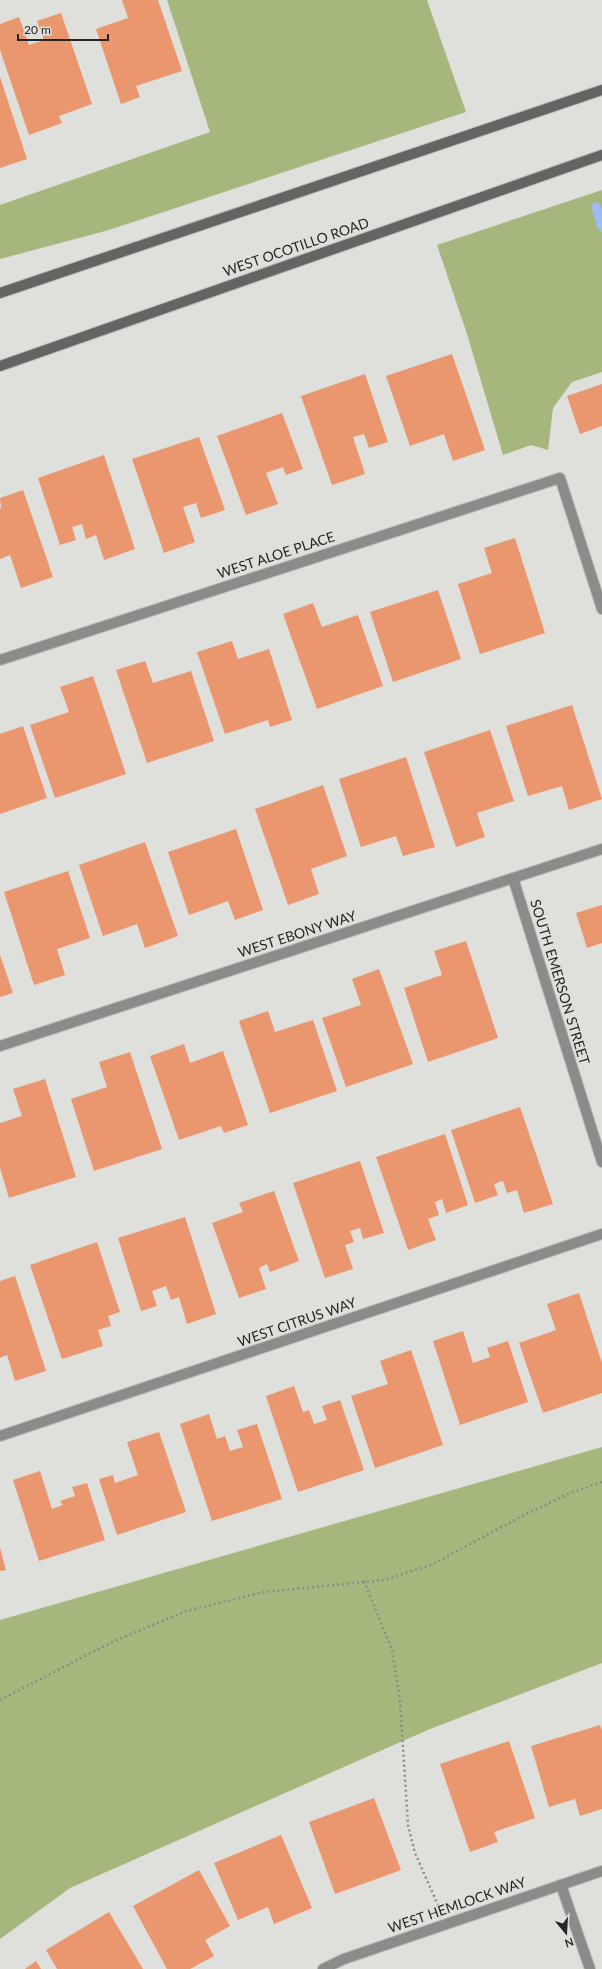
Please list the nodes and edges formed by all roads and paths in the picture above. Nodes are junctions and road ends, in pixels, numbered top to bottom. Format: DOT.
graph roads {
  1 [pos="602,90"];
  2 [pos="602,155"];
  3 [pos="0,293"];
  4 [pos="0,366"];
  5 [pos="602,609"];
  6 [pos="0,660"];
  7 [pos="602,849"];
  8 [pos="513,878"];
  9 [pos="0,1046"];
  10 [pos="602,1162"];
  11 [pos="602,1234"];
  12 [pos="0,1436"];
  13 [pos="602,1482"];
  14 [pos="364,1581"];
  15 [pos="0,1700"];
  16 [pos="602,1871"];
  17 [pos="561,1885"];
  18 [pos="447,1924"];
  19 [pos="323,1969"];
  20 [pos="590,1969"];
  1 -- 3 [label="main road"];
  2 -- 4 [label="main road, WEST OCOTILLO ROAD"];
  5 -- 6 [label="street, WEST ALOE PLACE"];
  7 -- 8 [label="street, WEST EBONY WAY"];
  8 -- 9 [label="street, WEST EBONY WAY"];
  8 -- 10 [label="street, SOUTH EMERSON STREET"];
  11 -- 12 [label="street, WEST CITRUS WAY"];
  13 -- 14 [label="path"];
  14 -- 15 [label="path"];
  14 -- 18 [label="path"];
  16 -- 17 [label="street, WEST HEMLOCK WAY"];
  17 -- 18 [label="street, WEST HEMLOCK WAY"];
  17 -- 20 [label="street"];
  18 -- 19 [label="street, WEST HEMLOCK WAY"];
}
